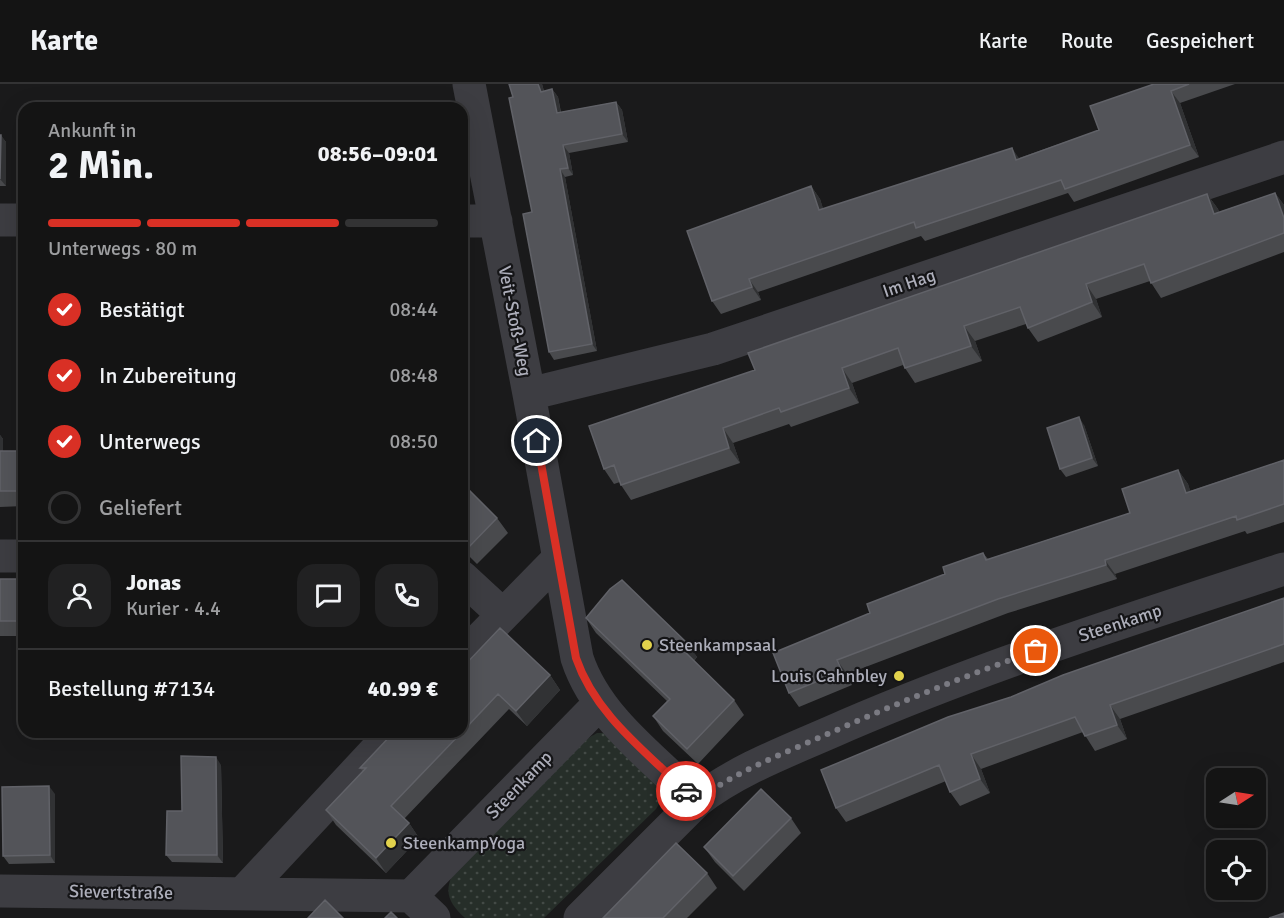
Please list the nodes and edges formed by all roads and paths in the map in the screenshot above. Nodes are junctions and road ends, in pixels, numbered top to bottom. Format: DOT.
graph roads {
  1 [pos="469,84"];
  2 [pos="1284,157"];
  3 [pos="0,220"];
  4 [pos="18,220"];
  5 [pos="468,221"];
  6 [pos="495,221"];
  7 [pos="529,394"];
  8 [pos="0,556"];
  9 [pos="18,556"];
  10 [pos="558,559"];
  11 [pos="1284,569"];
  12 [pos="468,583"];
  13 [pos="502,614"];
  14 [pos="468,651"];
  15 [pos="599,704"];
  16 [pos="387,738"];
  17 [pos="697,801"];
  18 [pos="0,891"];
  19 [pos="242,894"];
  20 [pos="423,907"];
  21 [pos="580,918"];
  1 -- 6 [label="street, Veit-Stoß-Weg"];
  2 -- 7 [label="street, Im Hag"];
  3 -- 4 [label="street"];
  5 -- 6 [label="street"];
  6 -- 7 [label="street, Veit-Stoß-Weg"];
  7 -- 10 [label="street, Veit-Stoß-Weg"];
  8 -- 9 [label="street"];
  10 -- 13 [label="street"];
  10 -- 15 [label="street"];
  11 -- 17 [label="street, Steenkamp"];
  12 -- 13 [label="street"];
  13 -- 14 [label="street"];
  15 -- 17 [label="street"];
  15 -- 20 [label="street, Steenkamp"];
  16 -- 19 [label="street"];
  17 -- 21 [label="street, Steenkamp"];
  18 -- 19 [label="street, Sievertstraße"];
  19 -- 20 [label="street, Sievertstraße"];
}
